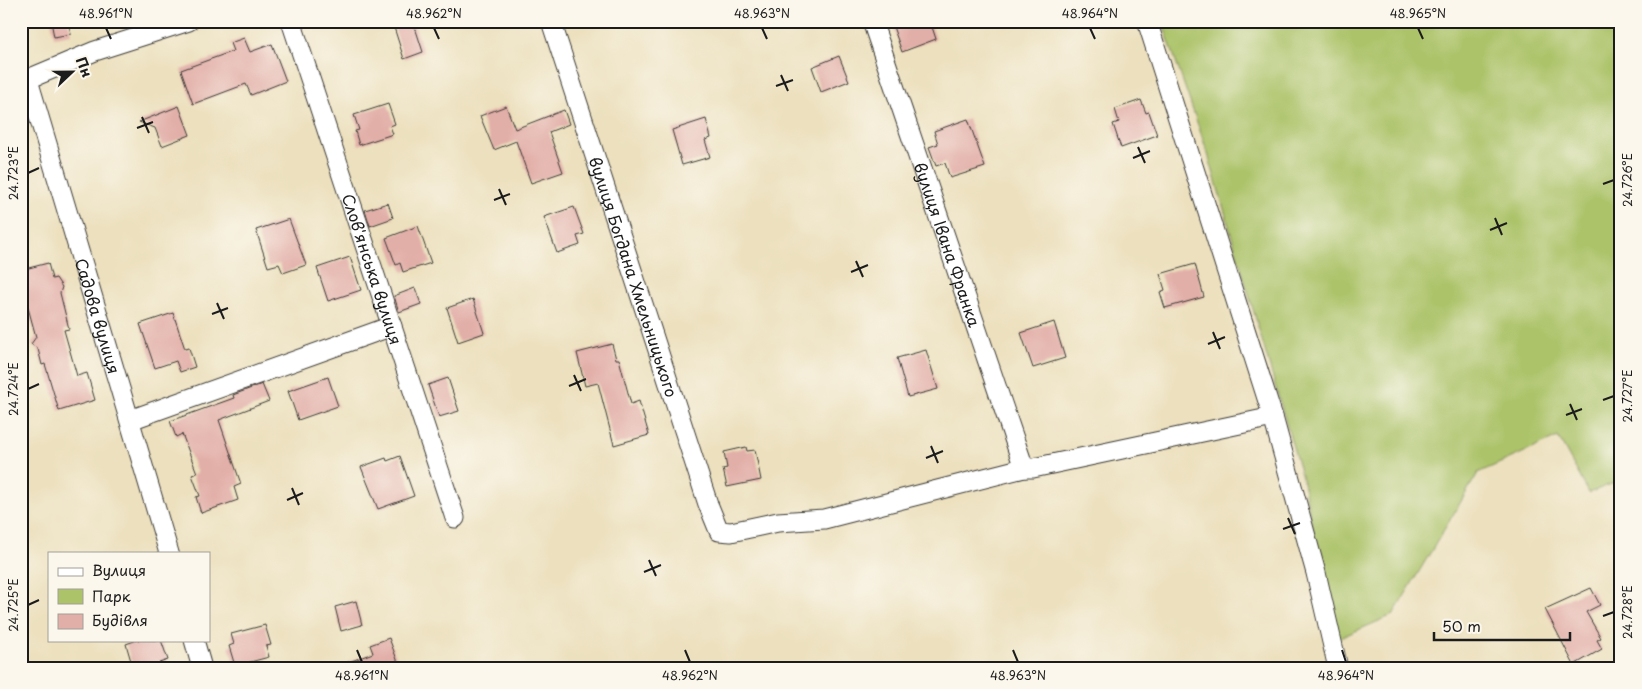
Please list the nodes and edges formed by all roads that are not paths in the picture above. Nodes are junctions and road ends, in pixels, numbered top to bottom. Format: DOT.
graph roads {
  1 [pos="189,21"];
  2 [pos="291,21"];
  3 [pos="551,21"];
  4 [pos="872,21"];
  5 [pos="1147,21"];
  6 [pos="25,81"];
  7 [pos="392,326"];
  8 [pos="1274,417"];
  9 [pos="130,420"];
  10 [pos="1024,468"];
  11 [pos="455,518"];
  12 [pos="169,552"];
  13 [pos="195,642"];
  14 [pos="202,668"];
  15 [pos="1338,668"];
  1 -- 6 [label="street"];
  2 -- 7 [label="street, Слов'янська вулиця"];
  3 -- 10 [label="street, вулиця Богдана Хмельницького"];
  4 -- 10 [label="street, вулиця Івана Франка"];
  5 -- 8 [label="street"];
  6 -- 9 [label="street, Садова вулиця"];
  7 -- 9 [label="street"];
  7 -- 11 [label="street, Слов'янська вулиця"];
  8 -- 10 [label="street"];
  8 -- 15 [label="street"];
  9 -- 12 [label="street, Садова вулиця"];
  13 -- 14 [label="street"];
}
